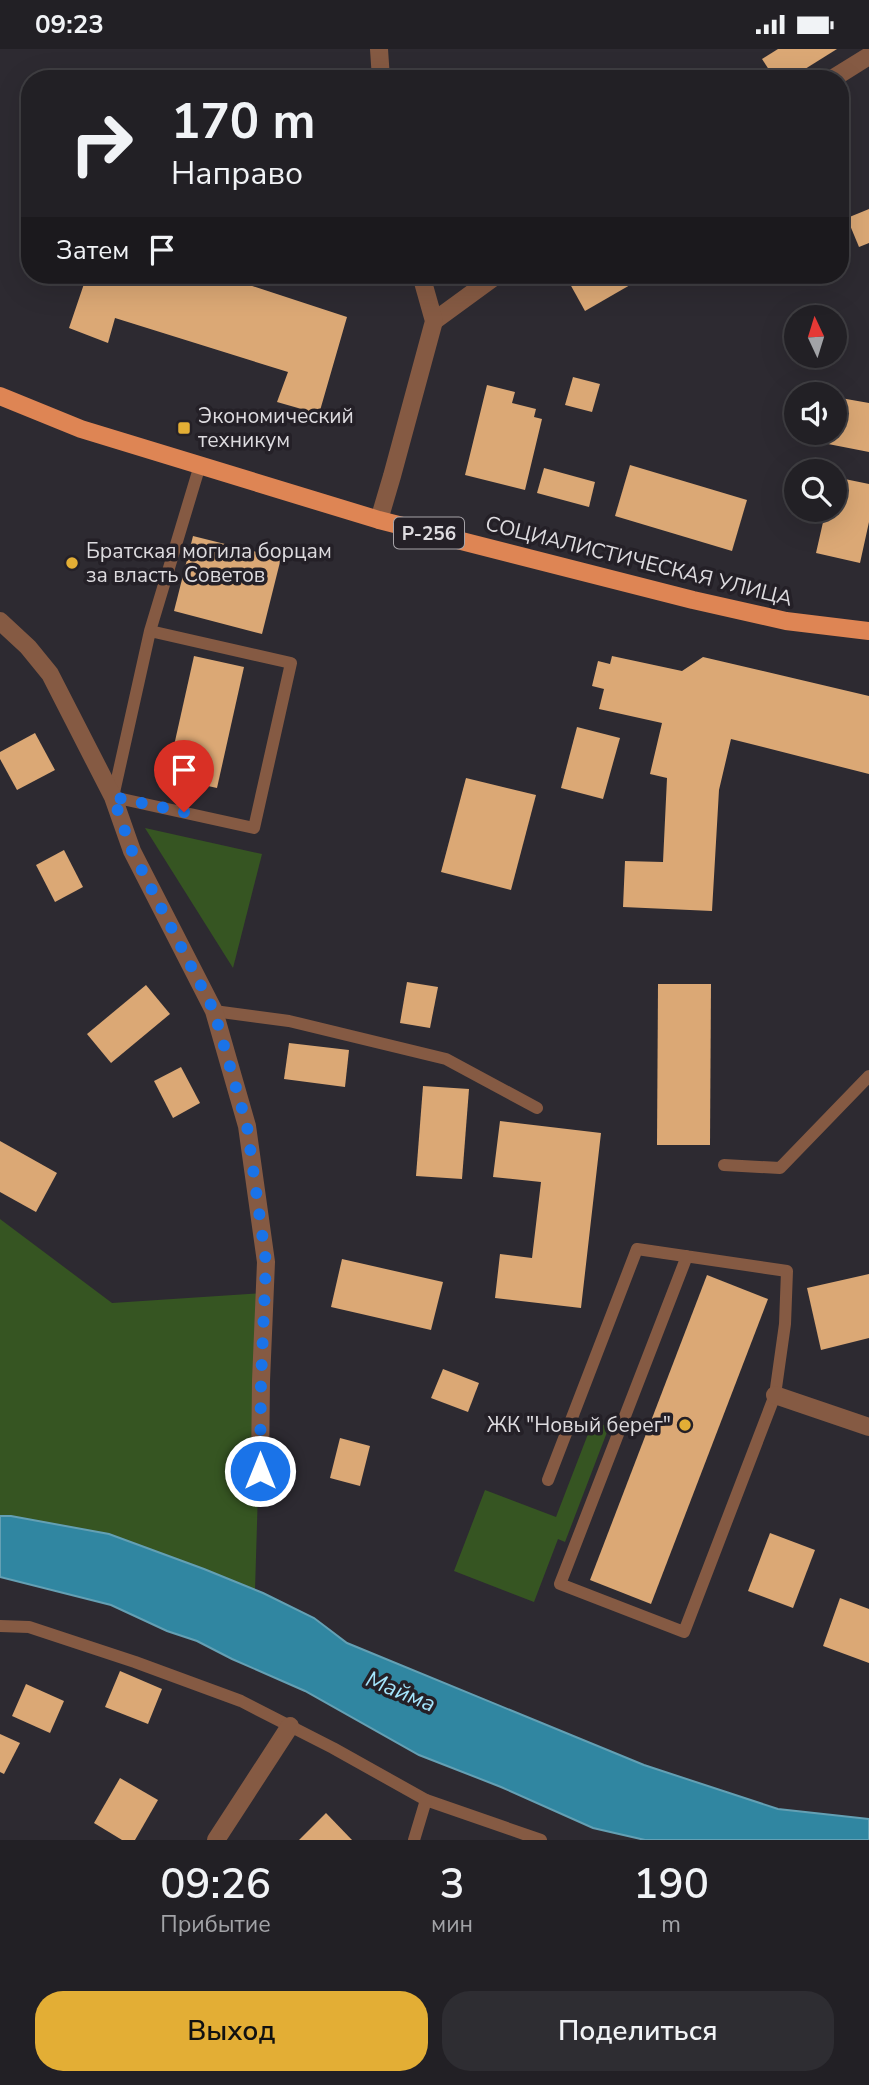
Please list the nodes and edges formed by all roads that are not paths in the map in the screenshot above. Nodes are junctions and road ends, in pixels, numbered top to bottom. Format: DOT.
graph roads {
  1 [pos="379,49"];
  2 [pos="869,56"];
  3 [pos="381,70"];
  4 [pos="846,70"];
  5 [pos="423,284"];
  6 [pos="484,284"];
  7 [pos="433,321"];
  8 [pos="0,396"];
  9 [pos="200,465"];
  10 [pos="379,520"];
  11 [pos="0,621"];
  12 [pos="150,631"];
  13 [pos="869,631"];
  14 [pos="113,797"];
  15 [pos="214,1011"];
  16 [pos="869,1076"];
  17 [pos="537,1108"];
  18 [pos="724,1165"];
  19 [pos="687,1256"];
  20 [pos="775,1395"];
  21 [pos="869,1427"];
  22 [pos="260,1471"];
  23 [pos="548,1480"];
  24 [pos="0,1626"];
  25 [pos="290,1726"];
  26 [pos="426,1800"];
  27 [pos="216,1840"];
  28 [pos="414,1840"];
  29 [pos="541,1840"];
  1 -- 3 [label="street"];
  2 -- 4 [label="street"];
  5 -- 7 [label="street"];
  6 -- 7 [label="street"];
  7 -- 10 [label="street"];
  8 -- 9 [label="main road, СОЦИАЛИСТИЧЕСКАЯ УЛИЦА / Р-256"];
  9 -- 10 [label="main road, СОЦИАЛИСТИЧЕСКАЯ УЛИЦА / Р-256"];
  9 -- 12 [label="lane"];
  10 -- 13 [label="main road, СОЦИАЛИСТИЧЕСКАЯ УЛИЦА / Р-256"];
  11 -- 14 [label="street"];
  12 -- 14 [label="lane"];
  12 -- 14 [label="lane"];
  14 -- 15 [label="street"];
  15 -- 17 [label="lane"];
  15 -- 22 [label="street"];
  16 -- 18 [label="lane"];
  19 -- 20 [label="lane"];
  19 -- 20 [label="lane"];
  19 -- 23 [label="lane"];
  20 -- 21 [label="street"];
  24 -- 25 [label="lane"];
  25 -- 26 [label="lane"];
  25 -- 27 [label="street"];
  26 -- 28 [label="lane"];
  26 -- 29 [label="lane"];
}
